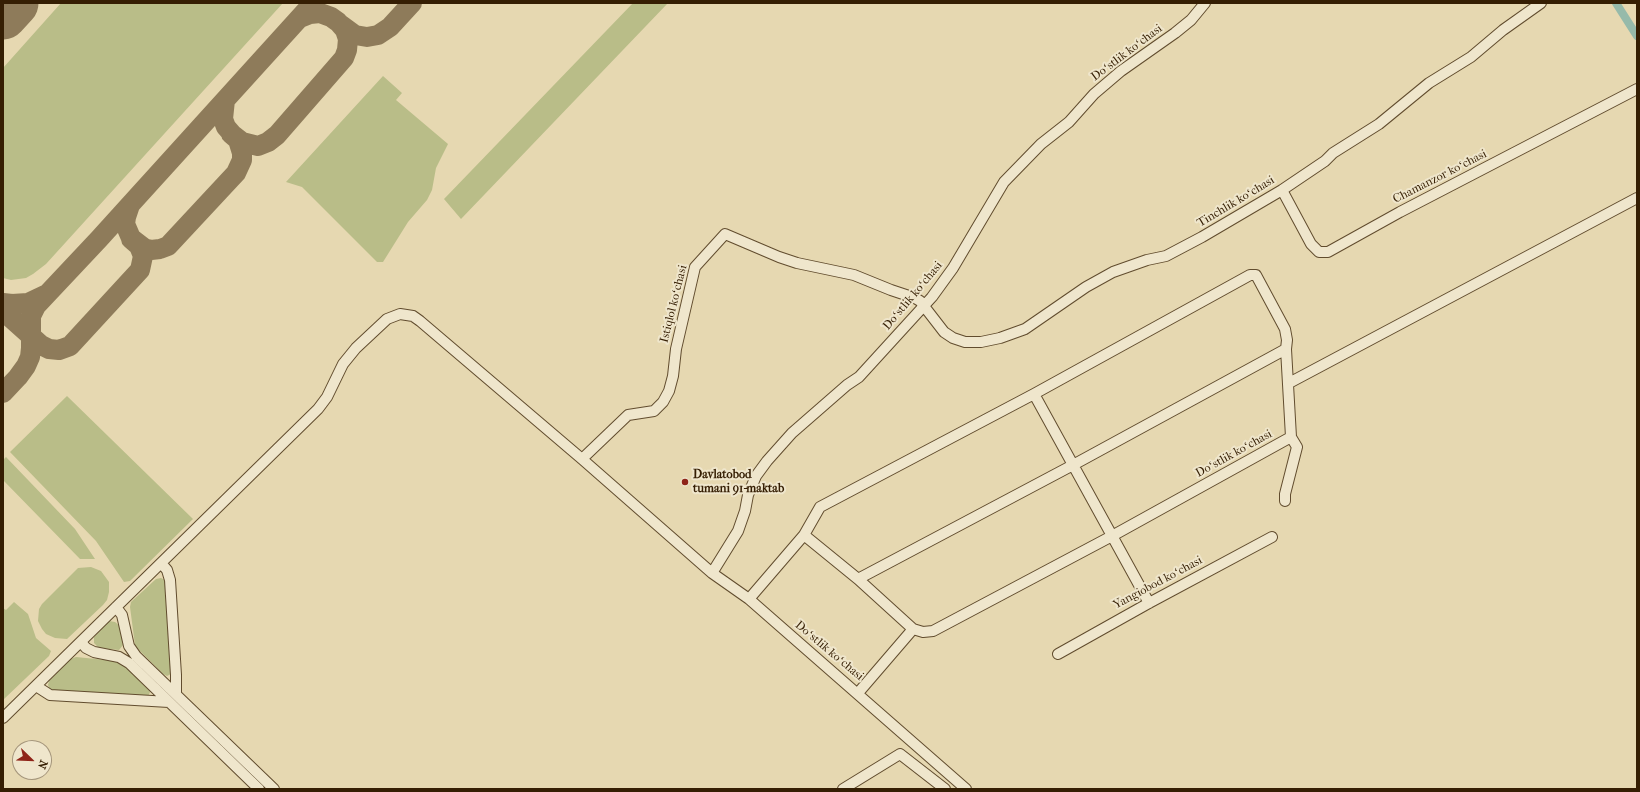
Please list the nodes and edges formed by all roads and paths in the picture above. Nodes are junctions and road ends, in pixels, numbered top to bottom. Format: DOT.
graph roads {
  1 [pos="1205,3"];
  2 [pos="1541,3"];
  3 [pos="1637,89"];
  4 [pos="1282,190"];
  5 [pos="1637,198"];
  6 [pos="924,306"];
  7 [pos="1286,349"];
  8 [pos="1289,383"];
  9 [pos="1034,394"];
  10 [pos="1291,437"];
  11 [pos="582,459"];
  12 [pos="1073,465"];
  13 [pos="1285,501"];
  14 [pos="804,535"];
  15 [pos="1112,536"];
  16 [pos="1272,537"];
  17 [pos="160,563"];
  18 [pos="712,573"];
  19 [pos="858,579"];
  20 [pos="750,599"];
  21 [pos="1149,603"];
  22 [pos="116,607"];
  23 [pos="913,629"];
  24 [pos="81,642"];
  25 [pos="1058,654"];
  26 [pos="36,686"];
  27 [pos="858,693"];
  28 [pos="172,698"];
  29 [pos="3,718"];
  30 [pos="956,780"];
  31 [pos="259,789"];
  32 [pos="274,789"];
  33 [pos="843,789"];
  34 [pos="945,789"];
  35 [pos="966,789"];
  1 -- 6 [label="street, Doʻstlik koʻchasi"];
  2 -- 4 [label="street, Tinchlik koʻchasi"];
  3 -- 4 [label="street, Chamanzor koʻchasi"];
  4 -- 6 [label="street, Tinchlik koʻchasi"];
  5 -- 8 [label="street"];
  6 -- 11 [label="street, Istiqlol koʻchasi"];
  6 -- 18 [label="street, Doʻstlik koʻchasi"];
  7 -- 8 [label="street, Doʻstlik koʻchasi"];
  7 -- 9 [label="street, Doʻstlik koʻchasi"];
  7 -- 12 [label="street"];
  8 -- 10 [label="street, Doʻstlik koʻchasi"];
  9 -- 12 [label="street"];
  9 -- 14 [label="street, Doʻstlik koʻchasi"];
  10 -- 13 [label="street"];
  10 -- 15 [label="street, Doʻstlik koʻchasi"];
  11 -- 17 [label="street"];
  11 -- 18 [label="street"];
  12 -- 15 [label="street"];
  12 -- 19 [label="street"];
  14 -- 19 [label="street"];
  14 -- 20 [label="street, Doʻstlik koʻchasi"];
  15 -- 21 [label="street"];
  15 -- 23 [label="street, Doʻstlik koʻchasi"];
  16 -- 21 [label="street, Yangiobod koʻchasi"];
  17 -- 22 [label="street"];
  17 -- 28 [label="street"];
  18 -- 20 [label="street, Doʻstlik koʻchasi"];
  19 -- 23 [label="street"];
  20 -- 27 [label="street, Doʻstlik koʻchasi"];
  21 -- 25 [label="street, Yangiobod koʻchasi"];
  22 -- 24 [label="street"];
  22 -- 28 [label="street"];
  23 -- 27 [label="street, Doʻstlik koʻchasi"];
  24 -- 26 [label="street"];
  24 -- 28 [label="street"];
  26 -- 28 [label="street"];
  26 -- 29 [label="street"];
  27 -- 30 [label="street"];
  28 -- 31 [label="street"];
  28 -- 32 [label="street"];
  30 -- 34 [label="street"];
  30 -- 35 [label="street"];
  33 -- 34 [label="street"];
}
